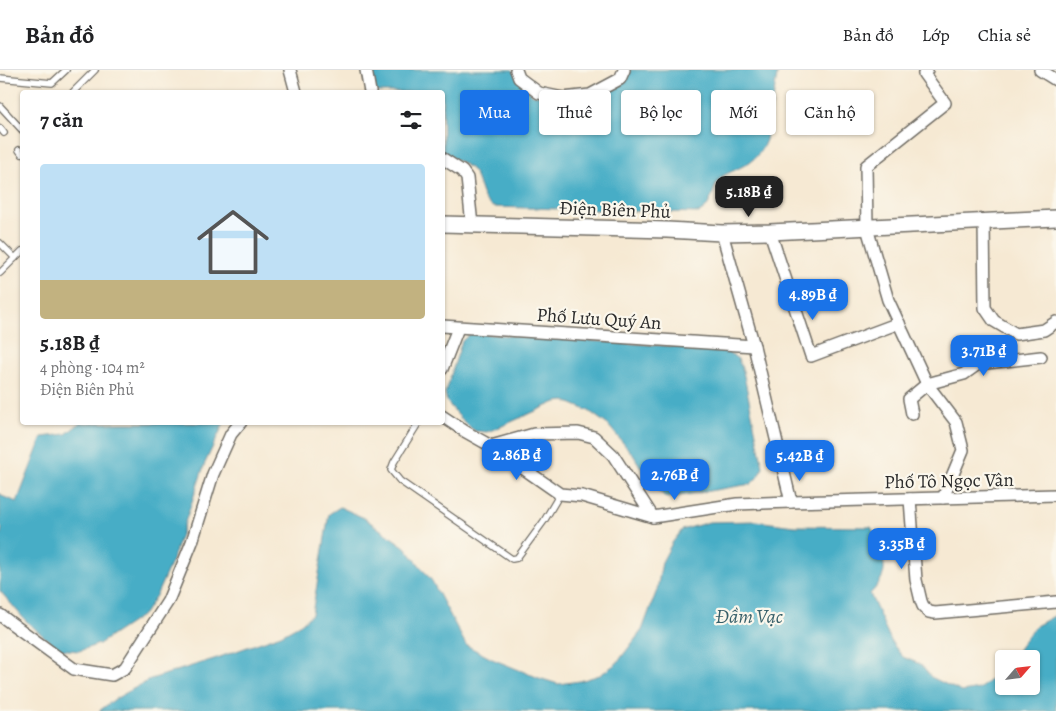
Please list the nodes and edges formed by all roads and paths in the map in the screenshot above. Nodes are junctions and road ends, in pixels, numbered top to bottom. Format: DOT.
graph roads {
  1 [pos="66,70"];
  2 [pos="95,70"];
  3 [pos="290,70"];
  4 [pos="366,70"];
  5 [pos="516,70"];
  6 [pos="624,70"];
  7 [pos="928,70"];
  8 [pos="1040,70"];
  9 [pos="0,78"];
  10 [pos="1056,80"];
  11 [pos="75,90"];
  12 [pos="295,90"];
  13 [pos="370,90"];
  14 [pos="0,106"];
  15 [pos="20,128"];
  16 [pos="445,160"];
  17 [pos="1056,218"];
  18 [pos="984,221"];
  19 [pos="445,224"];
  20 [pos="472,225"];
  21 [pos="867,228"];
  22 [pos="770,232"];
  23 [pos="722,233"];
  24 [pos="0,243"];
  25 [pos="20,253"];
  26 [pos="15,258"];
  27 [pos="0,273"];
  28 [pos="1056,322"];
  29 [pos="899,323"];
  30 [pos="445,326"];
  31 [pos="458,328"];
  32 [pos="754,346"];
  33 [pos="1041,358"];
  34 [pos="445,361"];
  35 [pos="927,384"];
  36 [pos="912,414"];
  37 [pos="445,418"];
  38 [pos="238,425"];
  39 [pos="417,425"];
  40 [pos="491,446"];
  41 [pos="560,494"];
  42 [pos="1056,495"];
  43 [pos="942,498"];
  44 [pos="910,499"];
  45 [pos="791,502"];
  46 [pos="653,517"];
  47 [pos="1056,602"];
  48 [pos="0,614"];
  1 -- 9 [label="lane"];
  2 -- 11 [label="lane"];
  3 -- 12 [label="street"];
  4 -- 13 [label="street"];
  5 -- 6 [label="street"];
  7 -- 21 [label="street"];
  8 -- 10 [label="street"];
  14 -- 15 [label="lane"];
  16 -- 20 [label="street"];
  17 -- 18 [label="street, Điện Biên Phủ"];
  18 -- 21 [label="street, Điện Biên Phủ"];
  18 -- 28 [label="street"];
  19 -- 20 [label="street, Điện Biên Phủ"];
  20 -- 23 [label="street, Điện Biên Phủ"];
  21 -- 22 [label="street, Điện Biên Phủ"];
  21 -- 29 [label="street"];
  22 -- 23 [label="street, Điện Biên Phủ"];
  22 -- 29 [label="street"];
  23 -- 32 [label="street"];
  24 -- 26 [label="lane"];
  25 -- 26 [label="lane"];
  26 -- 27 [label="lane"];
  29 -- 35 [label="street"];
  30 -- 31 [label="street, Phố Lưu Quý An"];
  31 -- 32 [label="street, Phố Lưu Quý An"];
  31 -- 34 [label="street"];
  32 -- 45 [label="street"];
  33 -- 35 [label="street"];
  35 -- 36 [label="street"];
  35 -- 43 [label="street"];
  37 -- 40 [label="street"];
  38 -- 48 [label="street"];
  39 -- 41 [label="lane"];
  40 -- 41 [label="street"];
  40 -- 46 [label="street"];
  41 -- 46 [label="street"];
  42 -- 43 [label="street, Phố Tô Ngọc Vân"];
  43 -- 44 [label="street, Phố Tô Ngọc Vân"];
  44 -- 45 [label="street, Phố Tô Ngọc Vân"];
  44 -- 47 [label="street"];
  45 -- 46 [label="street, Phố Tô Ngọc Vân"];
}
